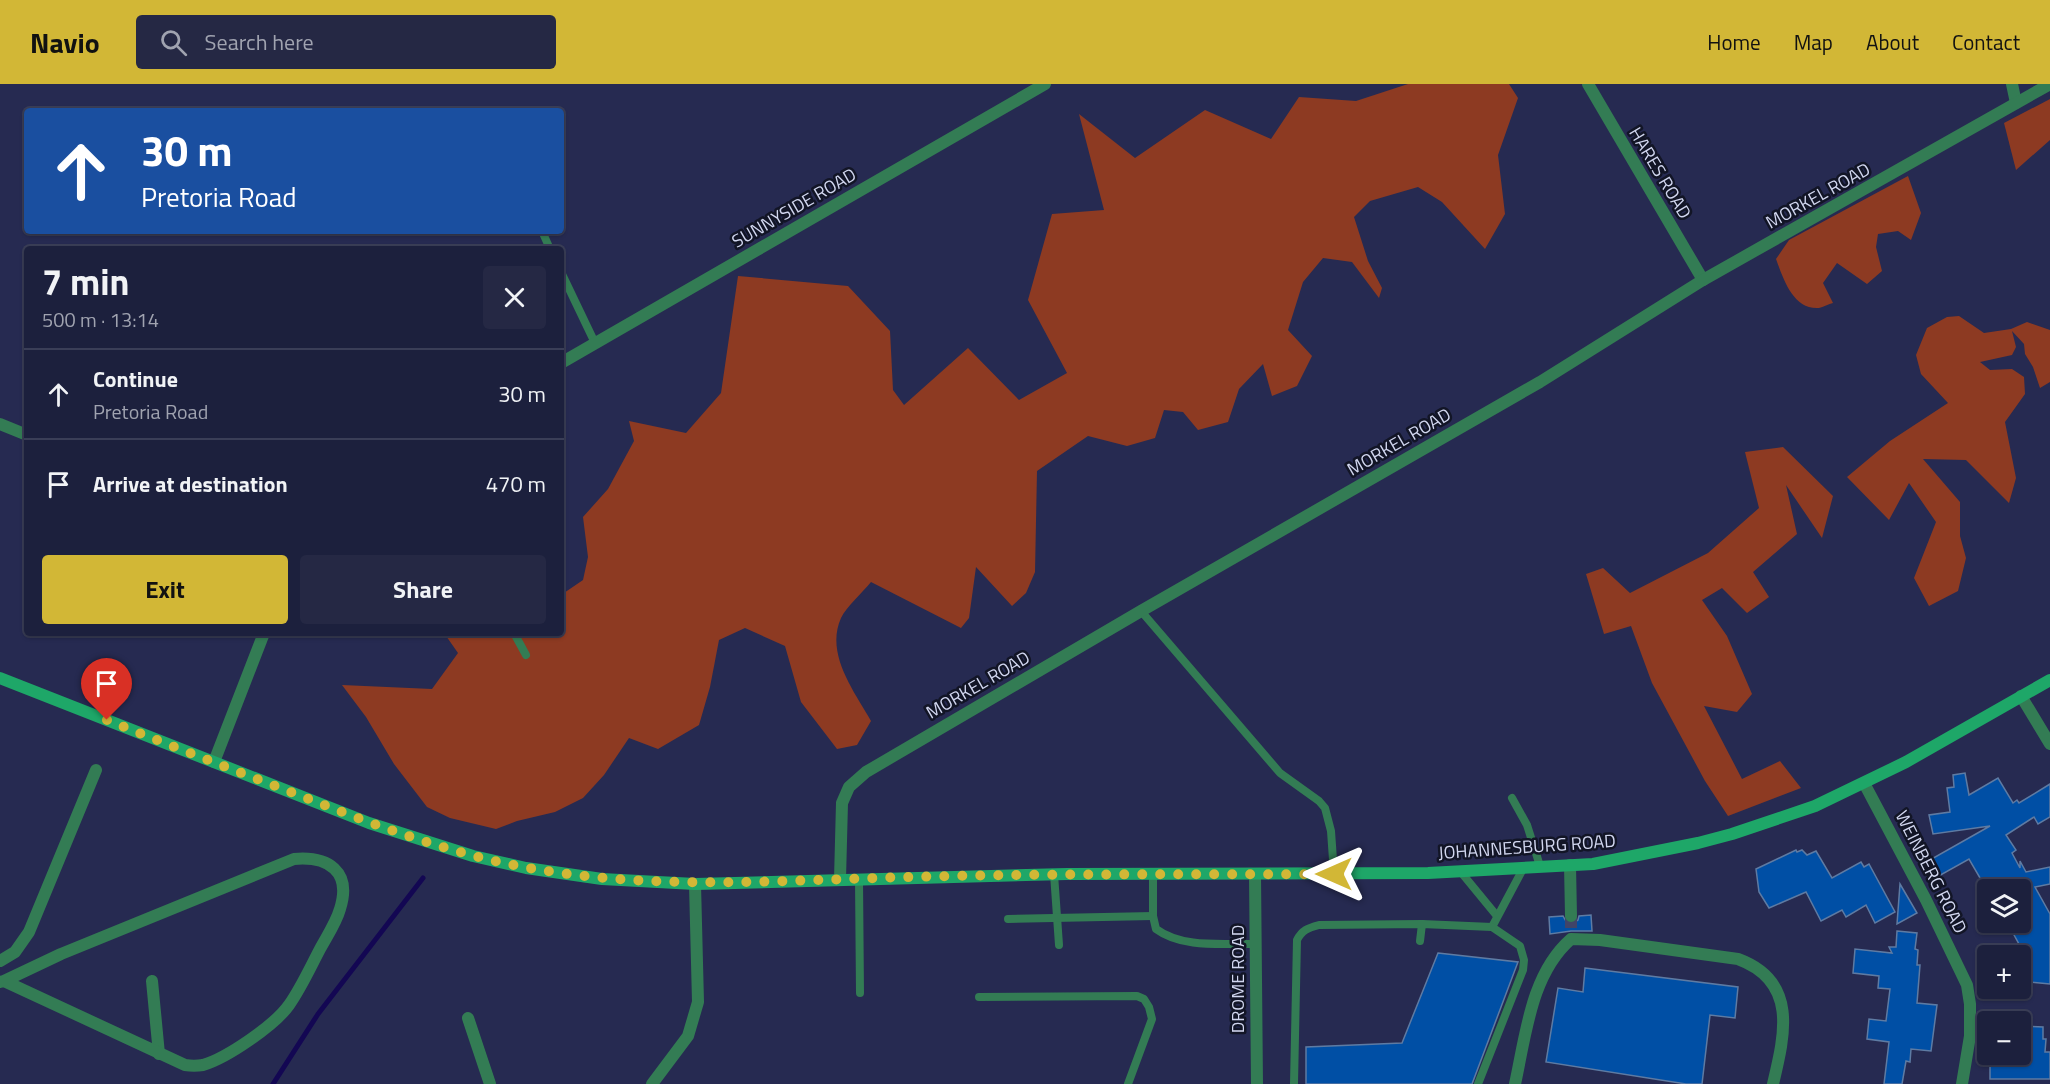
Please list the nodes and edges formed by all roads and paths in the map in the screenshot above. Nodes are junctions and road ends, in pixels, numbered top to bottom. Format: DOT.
graph roads {
  1 [pos="1045,84"];
  2 [pos="1588,84"];
  3 [pos="2012,84"];
  4 [pos="2050,84"];
  5 [pos="2016,103"];
  6 [pos="564,279"];
  7 [pos="1703,280"];
  8 [pos="594,344"];
  9 [pos="564,361"];
  10 [pos="0,424"];
  11 [pos="24,434"];
  12 [pos="1141,611"];
  13 [pos="263,636"];
  14 [pos="516,636"];
  15 [pos="526,655"];
  16 [pos="0,678"];
  17 [pos="2050,680"];
  18 [pos="2021,696"];
  19 [pos="2050,744"];
  20 [pos="214,762"];
  21 [pos="96,770"];
  22 [pos="1864,783"];
  23 [pos="1512,798"];
  24 [pos="1570,865"];
  25 [pos="1540,866"];
  26 [pos="1524,867"];
  27 [pos="1460,871"];
  28 [pos="1054,874"];
  29 [pos="1153,874"];
  30 [pos="1255,874"];
  31 [pos="1334,874"];
  32 [pos="840,879"];
  33 [pos="859,880"];
  34 [pos="695,884"];
  35 [pos="1058,916"];
  36 [pos="1153,916"];
  37 [pos="1497,916"];
  38 [pos="1571,916"];
  39 [pos="1008,919"];
  40 [pos="1422,924"];
  41 [pos="1492,927"];
  42 [pos="1420,941"];
  43 [pos="1256,944"];
  44 [pos="1059,945"];
  45 [pos="0,961"];
  46 [pos="152,981"];
  47 [pos="2,982"];
  48 [pos="860,993"];
  49 [pos="980,997"];
  50 [pos="468,1018"];
  51 [pos="159,1054"];
  52 [pos="490,1084"];
  53 [pos="652,1084"];
  54 [pos="1128,1084"];
  55 [pos="1257,1084"];
  56 [pos="1294,1084"];
  57 [pos="1478,1084"];
  58 [pos="1515,1084"];
  59 [pos="1773,1084"];
  60 [pos="1962,1084"];
  1 -- 8 [label="street, SUNNYSIDE ROAD"];
  2 -- 7 [label="street, HARES ROAD"];
  3 -- 5 [label="street"];
  4 -- 5 [label="street, MORKEL ROAD"];
  5 -- 7 [label="street, MORKEL ROAD"];
  6 -- 8 [label="lane"];
  7 -- 12 [label="street, MORKEL ROAD"];
  8 -- 9 [label="street, SUNNYSIDE ROAD"];
  10 -- 11 [label="street"];
  12 -- 31 [label="lane"];
  12 -- 32 [label="street, MORKEL ROAD"];
  13 -- 20 [label="street"];
  14 -- 15 [label="lane"];
  16 -- 20 [label="main road, JOHANNESBURG ROAD"];
  17 -- 18 [label="main road, JOHANNESBURG ROAD"];
  18 -- 19 [label="street"];
  18 -- 22 [label="main road, JOHANNESBURG ROAD"];
  20 -- 34 [label="main road, JOHANNESBURG ROAD"];
  21 -- 45 [label="street"];
  22 -- 24 [label="main road, JOHANNESBURG ROAD"];
  22 -- 60 [label="street, WEINBERG ROAD"];
  23 -- 25 [label="lane"];
  24 -- 25 [label="main road, JOHANNESBURG ROAD"];
  24 -- 38 [label="street"];
  25 -- 26 [label="main road, JOHANNESBURG ROAD"];
  26 -- 27 [label="main road, JOHANNESBURG ROAD"];
  26 -- 37 [label="lane"];
  27 -- 31 [label="main road, JOHANNESBURG ROAD"];
  27 -- 37 [label="lane"];
  28 -- 29 [label="main road, JOHANNESBURG ROAD"];
  28 -- 33 [label="main road, JOHANNESBURG ROAD"];
  28 -- 35 [label="lane"];
  29 -- 30 [label="main road, JOHANNESBURG ROAD"];
  29 -- 36 [label="lane"];
  30 -- 31 [label="main road, JOHANNESBURG ROAD"];
  30 -- 43 [label="street, DROME ROAD"];
  32 -- 33 [label="main road, JOHANNESBURG ROAD"];
  32 -- 34 [label="main road, JOHANNESBURG ROAD"];
  33 -- 48 [label="lane"];
  34 -- 53 [label="street"];
  35 -- 36 [label="lane"];
  35 -- 39 [label="lane"];
  35 -- 44 [label="lane"];
  36 -- 43 [label="lane"];
  37 -- 41 [label="lane"];
  40 -- 41 [label="lane"];
  40 -- 42 [label="lane"];
  40 -- 56 [label="lane"];
  41 -- 57 [label="lane"];
  43 -- 55 [label="street, DROME ROAD"];
  46 -- 51 [label="street"];
  47 -- 51 [label="street"];
  47 -- 51 [label="street"];
  49 -- 54 [label="lane"];
  50 -- 52 [label="street"];
  58 -- 59 [label="street"];
}
